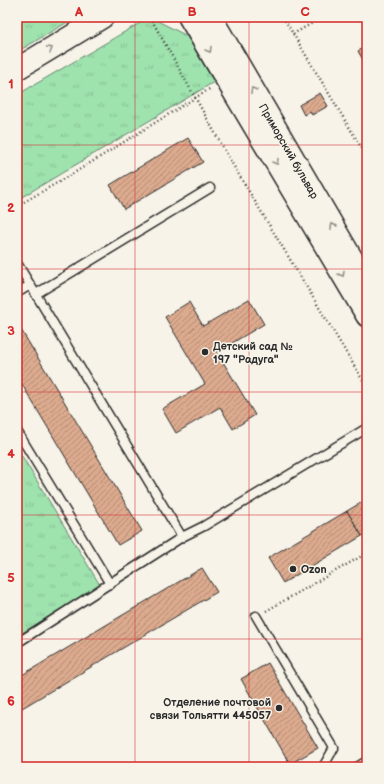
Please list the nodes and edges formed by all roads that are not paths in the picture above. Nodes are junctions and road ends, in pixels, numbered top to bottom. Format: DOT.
graph roads {
  1 [pos="103,17"];
  2 [pos="189,17"];
  3 [pos="211,17"];
  4 [pos="17,69"];
  5 [pos="210,188"];
  6 [pos="17,263"];
  7 [pos="367,284"];
  8 [pos="30,285"];
  9 [pos="17,293"];
  10 [pos="36,294"];
  11 [pos="367,316"];
  12 [pos="367,428"];
  13 [pos="17,431"];
  14 [pos="182,537"];
  15 [pos="110,584"];
  16 [pos="256,616"];
  17 [pos="17,642"];
  18 [pos="367,761"];
  19 [pos="323,767"];
  20 [pos="356,767"];
  4 -- 1 [label="main road, one-way"];
  2 -- 11 [label="main road, one-way"];
  7 -- 3 [label="main road, Приморский бульвар, one-way"];
  5 -- 10 [label="lane"];
  6 -- 8 [label="lane"];
  8 -- 9 [label="lane"];
  8 -- 10 [label="lane"];
  10 -- 14 [label="lane"];
  12 -- 14 [label="lane"];
  13 -- 15 [label="lane"];
  14 -- 15 [label="lane"];
  15 -- 17 [label="lane"];
  16 -- 19 [label="lane"];
  18 -- 20 [label="lane"];
}
